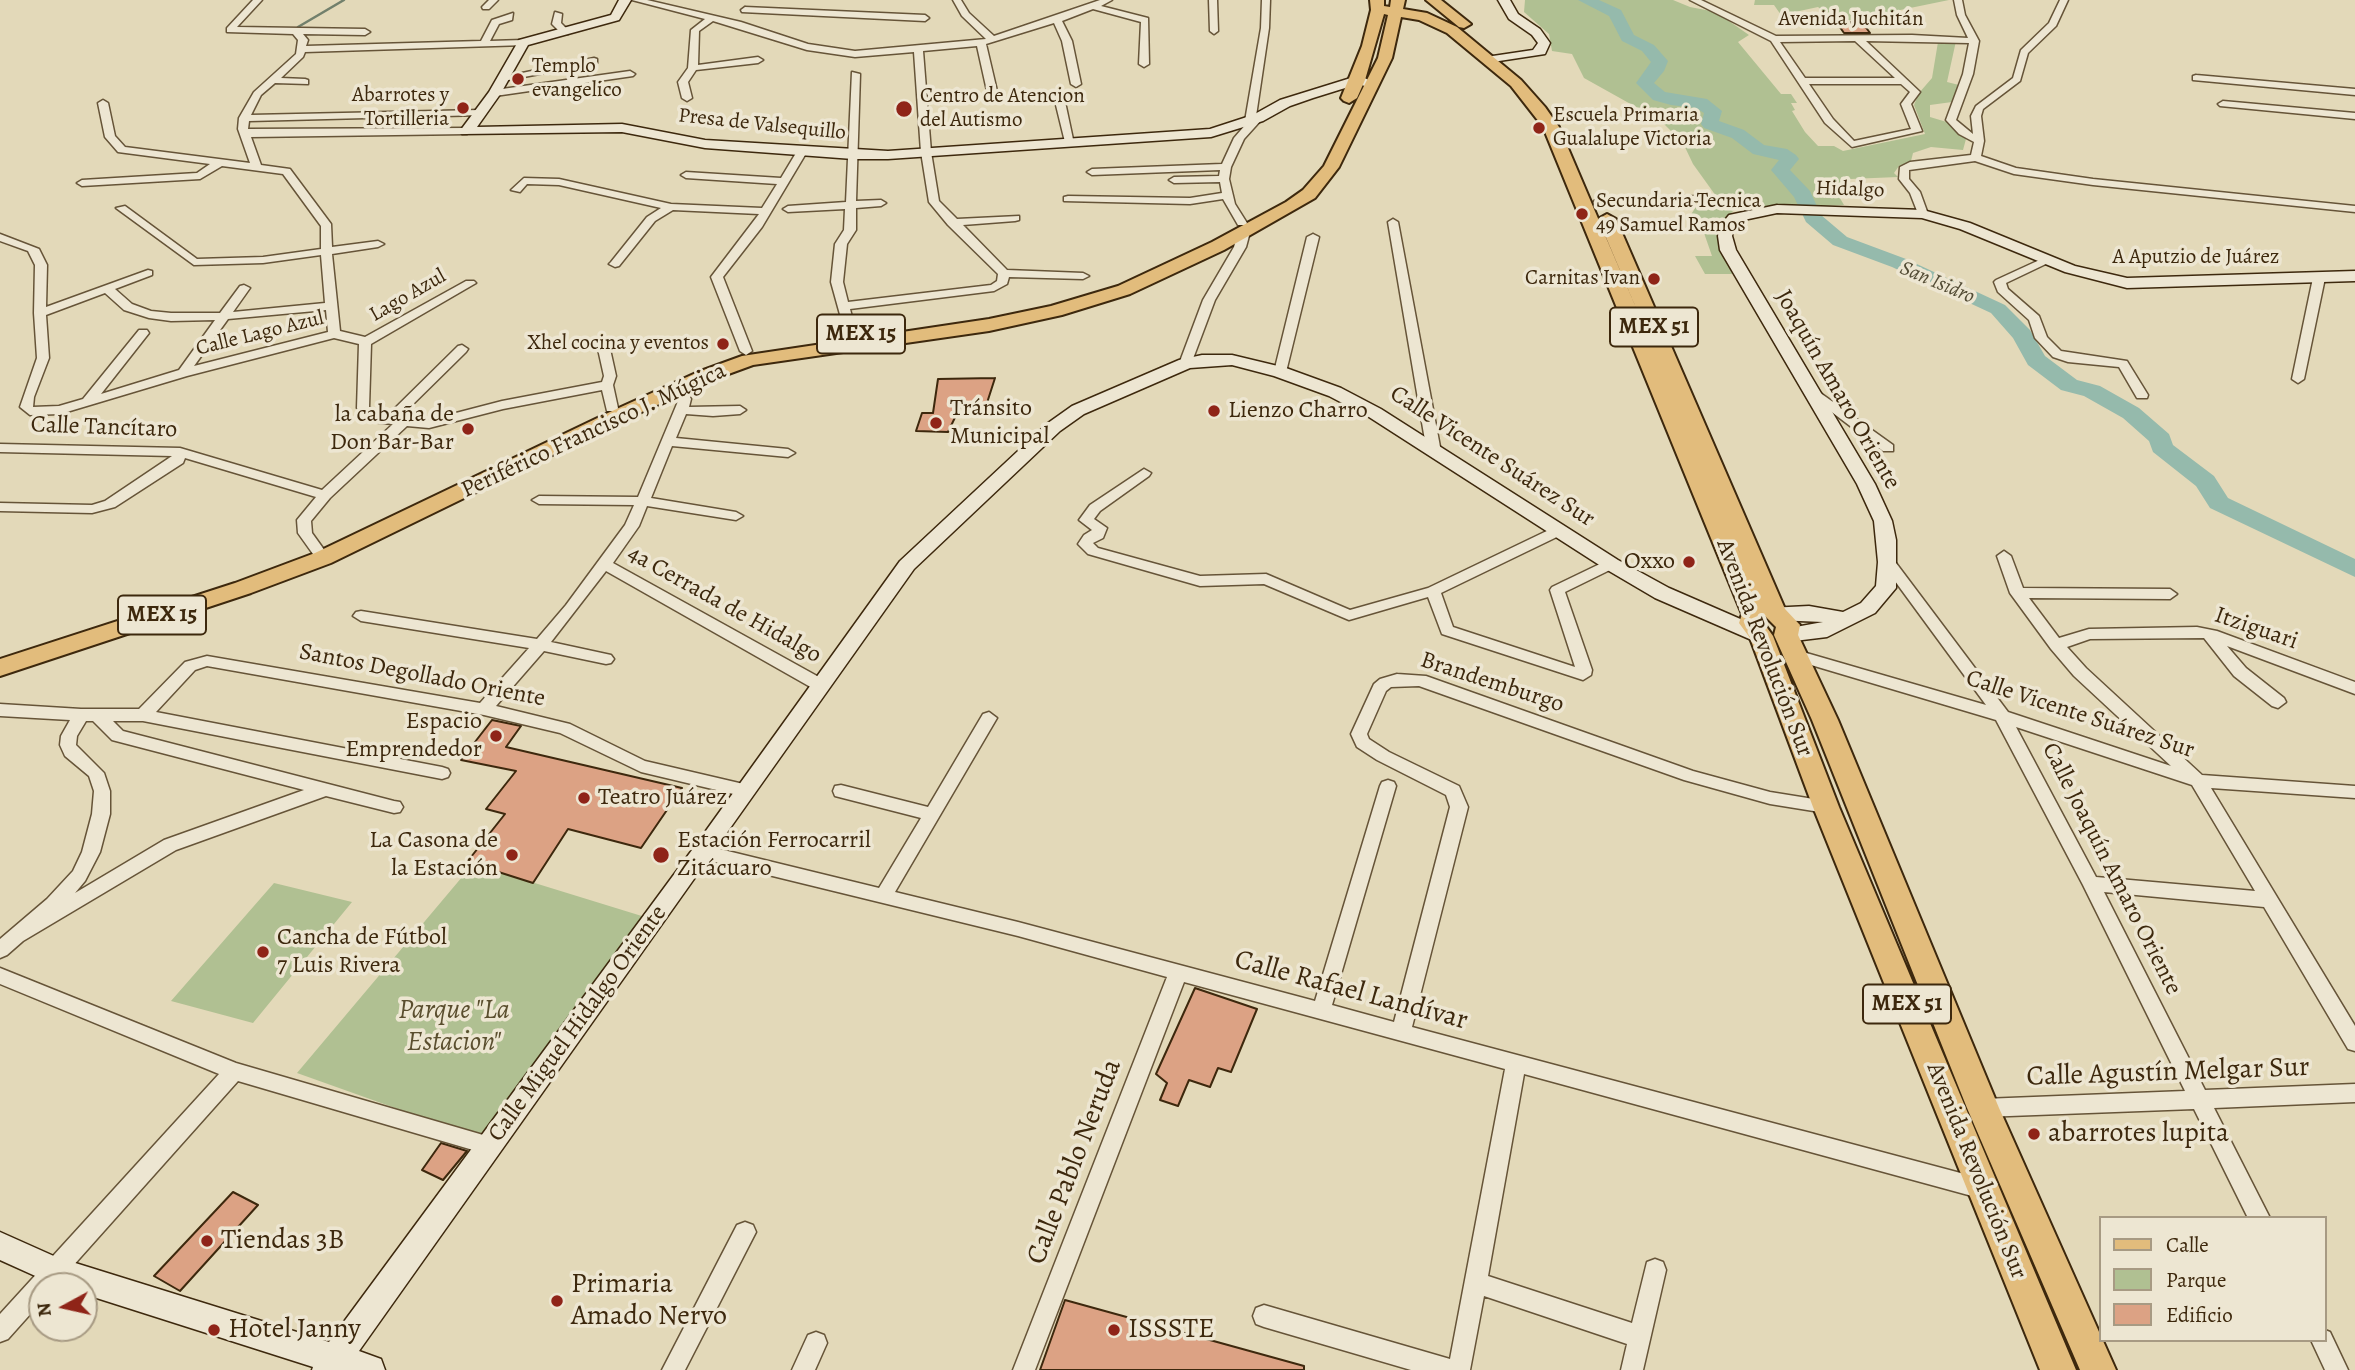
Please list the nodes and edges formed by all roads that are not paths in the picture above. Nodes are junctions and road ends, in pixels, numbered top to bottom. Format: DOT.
graph roads {
  1 [pos="258,0"];
  2 [pos="494,0"];
  3 [pos="625,0"];
  4 [pos="636,0"];
  5 [pos="750,0"];
  6 [pos="1213,0"];
  7 [pos="1266,0"];
  8 [pos="1433,0"];
  9 [pos="1504,0"];
  10 [pos="1694,0"];
  11 [pos="1958,0"];
  12 [pos="2064,0"];
  13 [pos="960,1"];
  14 [pos="1101,2"];
  15 [pos="1398,3"];
  16 [pos="1377,5"];
  17 [pos="486,7"];
  18 [pos="745,10"];
  19 [pos="558,14"];
  20 [pos="510,15"];
  21 [pos="925,18"];
  22 [pos="710,19"];
  23 [pos="1057,20"];
  24 [pos="1439,23"];
  25 [pos="738,24"];
  26 [pos="296,31"];
  27 [pos="1214,31"];
  28 [pos="365,32"];
  29 [pos="565,32"];
  30 [pos="1391,32"];
  31 [pos="1857,38"];
  32 [pos="1774,39"];
  33 [pos="992,40"];
  34 [pos="1975,41"];
  35 [pos="523,43"];
  36 [pos="981,43"];
  37 [pos="484,45"];
  38 [pos="302,49"];
  39 [pos="918,50"];
  40 [pos="1498,59"];
  41 [pos="758,60"];
  42 [pos="594,61"];
  43 [pos="1144,64"];
  44 [pos="694,68"];
  45 [pos="630,74"];
  46 [pos="855,74"];
  47 [pos="503,78"];
  48 [pos="2196,78"];
  49 [pos="272,80"];
  50 [pos="1903,80"];
  51 [pos="1802,81"];
  52 [pos="305,82"];
  53 [pos="1366,83"];
  54 [pos="1076,84"];
  55 [pos="992,91"];
  56 [pos="2355,92"];
  57 [pos="495,93"];
  58 [pos="2226,95"];
  59 [pos="1059,97"];
  60 [pos="687,98"];
  61 [pos="103,103"];
  62 [pos="480,113"];
  63 [pos="2355,117"];
  64 [pos="244,118"];
  65 [pos="1254,120"];
  66 [pos="467,131"];
  67 [pos="245,134"];
  68 [pos="1979,141"];
  69 [pos="1070,142"];
  70 [pos="803,150"];
  71 [pos="926,152"];
  72 [pos="853,155"];
  73 [pos="1976,159"];
  74 [pos="219,163"];
  75 [pos="257,168"];
  76 [pos="1092,172"];
  77 [pos="1225,173"];
  78 [pos="687,175"];
  79 [pos="1133,180"];
  80 [pos="783,181"];
  81 [pos="82,183"];
  82 [pos="516,190"];
  83 [pos="1228,195"];
  84 [pos="1068,199"];
  85 [pos="1694,199"];
  86 [pos="1599,201"];
  87 [pos="881,203"];
  88 [pos="850,205"];
  89 [pos="671,207"];
  90 [pos="121,208"];
  91 [pos="788,209"];
  92 [pos="1777,209"];
  93 [pos="2355,209"];
  94 [pos="765,211"];
  95 [pos="1923,214"];
  96 [pos="1015,218"];
  97 [pos="1393,222"];
  98 [pos="952,223"];
  99 [pos="1243,228"];
  100 [pos="0,237"];
  101 [pos="1313,237"];
  102 [pos="378,244"];
  103 [pos="326,252"];
  104 [pos="2046,260"];
  105 [pos="615,264"];
  106 [pos="148,272"];
  107 [pos="1004,273"];
  108 [pos="1083,276"];
  109 [pos="2355,276"];
  110 [pos="2319,278"];
  111 [pos="470,283"];
  112 [pos="107,288"];
  113 [pos="244,288"];
  114 [pos="331,306"];
  115 [pos="844,306"];
  116 [pos="40,313"];
  117 [pos="225,316"];
  118 [pos="143,334"];
  119 [pos="334,334"];
  120 [pos="852,340"];
  121 [pos="365,342"];
  122 [pos="462,349"];
  123 [pos="604,349"];
  124 [pos="746,351"];
  125 [pos="1185,364"];
  126 [pos="1280,372"];
  127 [pos="183,373"];
  128 [pos="2298,379"];
  129 [pos="607,385"];
  130 [pos="679,387"];
  131 [pos="1812,391"];
  132 [pos="2142,395"];
  133 [pos="88,401"];
  134 [pos="612,408"];
  135 [pos="681,410"];
  136 [pos="740,410"];
  137 [pos="395,422"];
  138 [pos="668,440"];
  139 [pos="0,447"];
  140 [pos="1888,448"];
  141 [pos="180,452"];
  142 [pos="1434,452"];
  143 [pos="788,453"];
  144 [pos="1144,473"];
  145 [pos="326,495"];
  146 [pos="539,500"];
  147 [pos="643,500"];
  148 [pos="0,507"];
  149 [pos="736,516"];
  150 [pos="1558,531"];
  151 [pos="319,553"];
  152 [pos="2004,556"];
  153 [pos="1888,562"];
  154 [pos="1611,564"];
  155 [pos="606,565"];
  156 [pos="1433,591"];
  157 [pos="2017,593"];
  158 [pos="2171,594"];
  159 [pos="361,616"];
  160 [pos="1774,631"];
  161 [pos="2208,634"];
  162 [pos="538,644"];
  163 [pos="2056,645"];
  164 [pos="0,652"];
  165 [pos="606,659"];
  166 [pos="0,668"];
  167 [pos="820,685"];
  168 [pos="2355,688"];
  169 [pos="2278,702"];
  170 [pos="484,709"];
  171 [pos="0,710"];
  172 [pos="89,715"];
  173 [pos="143,715"];
  174 [pos="2002,716"];
  175 [pos="989,718"];
  176 [pos="442,773"];
  177 [pos="2198,781"];
  178 [pos="1388,786"];
  179 [pos="326,789"];
  180 [pos="746,791"];
  181 [pos="841,791"];
  182 [pos="2355,792"];
  183 [pos="394,807"];
  184 [pos="1826,807"];
  185 [pos="931,814"];
  186 [pos="703,852"];
  187 [pos="2091,884"];
  188 [pos="884,895"];
  189 [pos="2270,900"];
  190 [pos="18,935"];
  191 [pos="0,950"];
  192 [pos="1178,974"];
  193 [pos="0,976"];
  194 [pos="1321,1012"];
  195 [pos="1401,1034"];
  196 [pos="2355,1043"];
  197 [pos="1516,1065"];
  198 [pos="234,1071"];
  199 [pos="2355,1093"];
  200 [pos="2198,1100"];
  201 [pos="1983,1108"];
  202 [pos="490,1146"];
  203 [pos="1983,1189"];
  204 [pos="2258,1216"];
  205 [pos="745,1232"];
  206 [pos="0,1246"];
  207 [pos="53,1270"];
  208 [pos="1655,1270"];
  209 [pos="1477,1283"];
  210 [pos="1264,1316"];
  211 [pos="0,1331"];
  212 [pos="1641,1337"];
  213 [pos="2323,1342"];
  214 [pos="816,1343"];
  215 [pos="331,1364"];
  216 [pos="370,1370"];
  217 [pos="673,1370"];
  218 [pos="803,1370"];
  219 [pos="1024,1370"];
  220 [pos="1450,1370"];
  221 [pos="1459,1370"];
  222 [pos="1632,1370"];
  223 [pos="2058,1370"];
  224 [pos="2098,1370"];
  225 [pos="2337,1370"];
  1 -- 26 [label="street"];
  2 -- 17 [label="street"];
  3 -- 29 [label="street"];
  4 -- 22 [label="street"];
  5 -- 18 [label="street"];
  6 -- 27 [label="street"];
  7 -- 65 [label="street"];
  8 -- 40 [label="main road, Avenida Revolución Sur / MEX 51"];
  9 -- 40 [label="street"];
  10 -- 32 [label="street, Avenida Juchitán"];
  11 -- 34 [label="street"];
  12 -- 68 [label="street"];
  13 -- 33 [label="street"];
  14 -- 23 [label="street"];
  14 -- 43 [label="street"];
  15 -- 16 [label="main road, Avenida Revolución Sur / MEX 51"];
  15 -- 24 [label="main road, Avenida Revolución Sur / MEX 51"];
  15 -- 30 [label="main road, Periférico Francisco J. Múgica / MEX 15"];
  16 -- 53 [label="main road, Periférico Francisco J. Múgica / MEX 15"];
  18 -- 21 [label="street"];
  18 -- 25 [label="street"];
  19 -- 29 [label="street"];
  20 -- 37 [label="street"];
  22 -- 25 [label="street"];
  22 -- 44 [label="street"];
  23 -- 33 [label="street"];
  23 -- 54 [label="street"];
  24 -- 30 [label="main road"];
  24 -- 40 [label="main road, Avenida Revolución Sur / MEX 51"];
  25 -- 39 [label="street"];
  26 -- 28 [label="street"];
  26 -- 38 [label="street"];
  29 -- 35 [label="street"];
  30 -- 53 [label="main road, Periférico Francisco J. Múgica / MEX 15"];
  31 -- 32 [label="street, Avenida Juchitán"];
  31 -- 34 [label="street, Avenida Juchitán"];
  31 -- 50 [label="street"];
  32 -- 51 [label="street"];
  33 -- 36 [label="street"];
  34 -- 68 [label="street"];
  35 -- 37 [label="street"];
  35 -- 47 [label="street"];
  36 -- 39 [label="street"];
  36 -- 55 [label="street"];
  37 -- 38 [label="street"];
  38 -- 49 [label="street"];
  39 -- 71 [label="street"];
  40 -- 86 [label="main road, Avenida Revolución Sur / MEX 51"];
  40 -- 160 [label="main road, Avenida Revolución Sur / MEX 51"];
  41 -- 44 [label="street"];
  42 -- 47 [label="street"];
  44 -- 60 [label="street"];
  45 -- 57 [label="street"];
  46 -- 72 [label="street"];
  47 -- 57 [label="street"];
  48 -- 58 [label="street"];
  49 -- 52 [label="street"];
  49 -- 64 [label="street"];
  50 -- 51 [label="street"];
  50 -- 51 [label="street"];
  53 -- 65 [label="street, Presa de Valsequillo"];
  53 -- 99 [label="main road, Periférico Francisco J. Múgica / MEX 15"];
  56 -- 58 [label="street"];
  57 -- 62 [label="street"];
  58 -- 63 [label="street"];
  59 -- 69 [label="street"];
  61 -- 74 [label="street"];
  62 -- 64 [label="street"];
  62 -- 66 [label="street"];
  64 -- 67 [label="street"];
  65 -- 69 [label="street, Presa de Valsequillo"];
  65 -- 77 [label="street"];
  66 -- 67 [label="street, Presa de Valsequillo"];
  66 -- 70 [label="street, Presa de Valsequillo"];
  67 -- 75 [label="street"];
  68 -- 73 [label="street"];
  69 -- 71 [label="street, Presa de Valsequillo"];
  70 -- 72 [label="street, Presa de Valsequillo"];
  70 -- 80 [label="street"];
  71 -- 72 [label="street, Presa de Valsequillo"];
  71 -- 98 [label="street"];
  72 -- 88 [label="street"];
  73 -- 93 [label="street"];
  73 -- 95 [label="street"];
  74 -- 75 [label="street"];
  74 -- 81 [label="street"];
  75 -- 103 [label="street"];
  76 -- 77 [label="street"];
  77 -- 79 [label="street"];
  77 -- 83 [label="street"];
  78 -- 80 [label="street"];
  80 -- 94 [label="street"];
  82 -- 89 [label="street"];
  83 -- 84 [label="street"];
  83 -- 99 [label="street"];
  85 -- 86 [label="street"];
  86 -- 160 [label="main road, Avenida Revolución Sur / MEX 51"];
  87 -- 88 [label="street"];
  88 -- 91 [label="street"];
  88 -- 115 [label="street"];
  89 -- 94 [label="street"];
  89 -- 105 [label="street"];
  90 -- 103 [label="street"];
  92 -- 95 [label="street, Hidalgo"];
  92 -- 131 [label="street, Joaquín Amaro Oriente"];
  94 -- 124 [label="street"];
  95 -- 104 [label="street, A Aputzio de Juárez"];
  96 -- 98 [label="street"];
  97 -- 142 [label="street"];
  98 -- 107 [label="street"];
  99 -- 120 [label="main road, Periférico Francisco J. Múgica / MEX 15"];
  99 -- 125 [label="street"];
  100 -- 116 [label="street, Calle Lago Azul"];
  101 -- 126 [label="street"];
  102 -- 103 [label="street"];
  103 -- 114 [label="street"];
  104 -- 110 [label="street, A Aputzio de Juárez"];
  104 -- 132 [label="street"];
  106 -- 112 [label="street"];
  107 -- 108 [label="street"];
  107 -- 115 [label="street"];
  109 -- 110 [label="street, A Aputzio de Juárez"];
  110 -- 128 [label="street"];
  111 -- 121 [label="street, Lago Azul"];
  112 -- 116 [label="street"];
  112 -- 117 [label="street"];
  113 -- 117 [label="street"];
  114 -- 117 [label="street"];
  114 -- 119 [label="street"];
  115 -- 120 [label="street"];
  116 -- 133 [label="street, Calle Lago Azul"];
  117 -- 127 [label="street"];
  118 -- 133 [label="street"];
  119 -- 121 [label="street, Calle Lago Azul"];
  119 -- 127 [label="street, Calle Lago Azul"];
  120 -- 124 [label="main road, Periférico Francisco J. Múgica / MEX 15"];
  120 -- 130 [label="main road, Periférico Francisco J. Múgica / MEX 15"];
  121 -- 137 [label="street"];
  122 -- 137 [label="street"];
  123 -- 129 [label="street"];
  124 -- 134 [label="main road, Periférico Francisco J. Múgica / MEX 15"];
  125 -- 126 [label="street, Calle Vicente Suárez Sur"];
  125 -- 167 [label="street, Calle Miguel Hidalgo Oriente"];
  126 -- 142 [label="street, Calle Vicente Suárez Sur"];
  127 -- 133 [label="street, Calle Lago Azul"];
  129 -- 134 [label="street"];
  129 -- 137 [label="street"];
  130 -- 135 [label="street"];
  130 -- 151 [label="main road, Periférico Francisco J. Múgica / MEX 15"];
  131 -- 140 [label="street"];
  131 -- 153 [label="street, Joaquín Amaro Oriente"];
  134 -- 151 [label="main road, Periférico Francisco J. Múgica / MEX 15"];
  135 -- 136 [label="street"];
  135 -- 138 [label="street"];
  137 -- 145 [label="street"];
  138 -- 143 [label="street"];
  138 -- 147 [label="street"];
  139 -- 141 [label="street, Calle Tancítaro"];
  141 -- 145 [label="street, Calle Tancítaro"];
  141 -- 148 [label="street"];
  142 -- 150 [label="street, Calle Vicente Suárez Sur"];
  144 -- 156 [label="street"];
  145 -- 151 [label="street"];
  146 -- 147 [label="street"];
  147 -- 149 [label="street"];
  147 -- 155 [label="street"];
  150 -- 154 [label="street, Calle Vicente Suárez Sur"];
  150 -- 156 [label="street"];
  151 -- 164 [label="main road, Periférico Francisco J. Múgica / MEX 15"];
  151 -- 166 [label="main road, Periférico Francisco J. Múgica / MEX 15"];
  152 -- 157 [label="street"];
  153 -- 160 [label="street, Joaquín Amaro Oriente"];
  153 -- 174 [label="street, Calle Joaquín Amaro Oriente"];
  154 -- 156 [label="street"];
  154 -- 160 [label="street, Calle Vicente Suárez Sur"];
  155 -- 162 [label="street"];
  155 -- 167 [label="street, 4a Cerrada de Hidalgo"];
  157 -- 158 [label="street"];
  157 -- 163 [label="street"];
  159 -- 162 [label="street"];
  160 -- 174 [label="street, Calle Vicente Suárez Sur"];
  160 -- 184 [label="main road, Avenida Revolución Sur / MEX 51"];
  160 -- 201 [label="main road, Avenida Revolución Sur / MEX 51"];
  161 -- 163 [label="street, Itziguari"];
  161 -- 168 [label="street, Itziguari"];
  161 -- 169 [label="street"];
  162 -- 165 [label="street"];
  162 -- 170 [label="street"];
  163 -- 177 [label="street"];
  167 -- 180 [label="street, Calle Miguel Hidalgo Oriente"];
  170 -- 173 [label="street, Santos Degollado Oriente"];
  170 -- 180 [label="street, Santos Degollado Oriente"];
  171 -- 172 [label="street"];
  172 -- 173 [label="street"];
  172 -- 179 [label="street"];
  172 -- 190 [label="street"];
  173 -- 176 [label="street"];
  174 -- 177 [label="street, Calle Vicente Suárez Sur"];
  174 -- 187 [label="street, Calle Joaquín Amaro Oriente"];
  175 -- 185 [label="street"];
  177 -- 182 [label="street, Calle Vicente Suárez Sur"];
  177 -- 189 [label="street"];
  178 -- 194 [label="street"];
  179 -- 183 [label="street"];
  179 -- 190 [label="street"];
  180 -- 186 [label="street, Calle Miguel Hidalgo Oriente"];
  181 -- 185 [label="street"];
  184 -- 195 [label="street, Brandemburgo"];
  184 -- 203 [label="main road, Avenida Revolución Sur / MEX 51"];
  185 -- 188 [label="street"];
  186 -- 188 [label="street, Calle Rafael Landívar"];
  186 -- 202 [label="street, Calle Miguel Hidalgo Oriente"];
  187 -- 189 [label="street"];
  187 -- 200 [label="street, Calle Joaquín Amaro Oriente"];
  188 -- 192 [label="street, Calle Rafael Landívar"];
  189 -- 196 [label="street"];
  190 -- 191 [label="street"];
  192 -- 194 [label="street, Calle Rafael Landívar"];
  192 -- 219 [label="street, Calle Pablo Neruda"];
  193 -- 198 [label="street"];
  194 -- 195 [label="street, Calle Rafael Landívar"];
  195 -- 197 [label="street, Calle Rafael Landívar"];
  197 -- 203 [label="street, Calle Rafael Landívar"];
  197 -- 209 [label="street"];
  198 -- 202 [label="street"];
  198 -- 207 [label="street"];
  199 -- 200 [label="street, Calle Agustín Melgar Sur"];
  200 -- 201 [label="street, Calle Agustín Melgar Sur"];
  200 -- 204 [label="street, Calle Joaquín Amaro Oriente"];
  201 -- 224 [label="main road, Avenida Revolución Sur / MEX 51"];
  202 -- 215 [label="street, Calle Miguel Hidalgo Oriente"];
  203 -- 223 [label="main road, Avenida Revolución Sur / MEX 51"];
  205 -- 217 [label="street"];
  206 -- 207 [label="street"];
  207 -- 211 [label="street"];
  207 -- 215 [label="street"];
  208 -- 212 [label="street"];
  209 -- 212 [label="street"];
  209 -- 221 [label="street"];
  210 -- 220 [label="street"];
  212 -- 222 [label="street"];
  213 -- 225 [label="street"];
  214 -- 218 [label="street"];
  215 -- 216 [label="street"];
}
